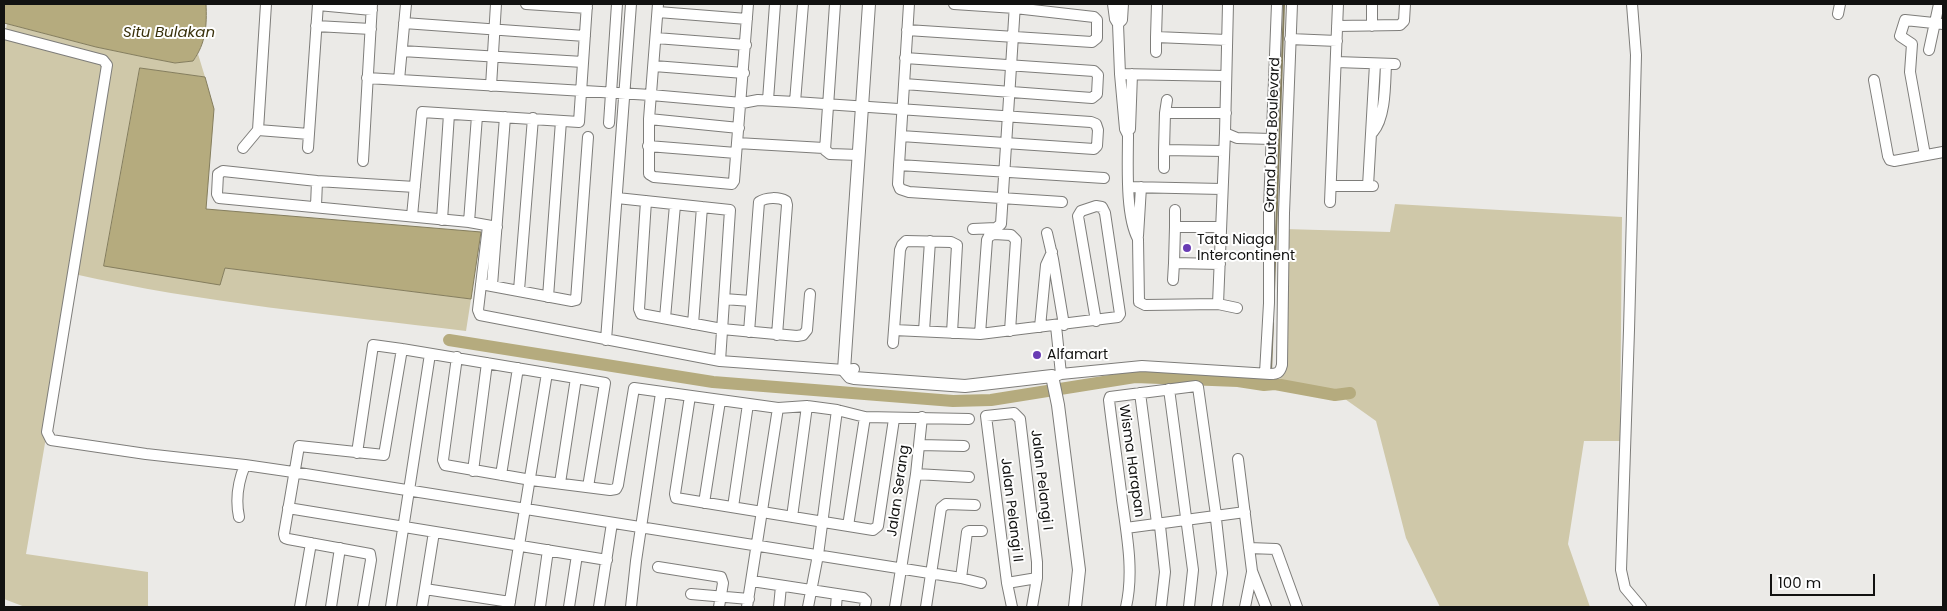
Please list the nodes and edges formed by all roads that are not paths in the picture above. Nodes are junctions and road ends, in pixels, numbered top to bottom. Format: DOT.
graph roads {
  1 [pos="266,4"];
  2 [pos="406,4"];
  3 [pos="496,4"];
  4 [pos="526,4"];
  5 [pos="618,4"];
  6 [pos="631,4"];
  7 [pos="748,4"];
  8 [pos="775,4"];
  9 [pos="804,4"];
  10 [pos="835,4"];
  11 [pos="869,4"];
  12 [pos="876,4"];
  13 [pos="909,4"];
  14 [pos="954,4"];
  15 [pos="1113,4"];
  16 [pos="1123,4"];
  17 [pos="1157,4"];
  18 [pos="1228,4"];
  19 [pos="1277,4"];
  20 [pos="1292,4"];
  21 [pos="1338,4"];
  22 [pos="1372,4"];
  23 [pos="1405,4"];
  24 [pos="1632,4"];
  25 [pos="1939,4"];
  26 [pos="318,5"];
  27 [pos="587,6"];
  28 [pos="1015,6"];
  29 [pos="372,7"];
  30 [pos="658,8"];
  31 [pos="747,19"];
  32 [pos="404,23"];
  33 [pos="1118,24"];
  34 [pos="1939,24"];
  35 [pos="316,26"];
  36 [pos="1337,26"];
  37 [pos="1372,26"];
  38 [pos="370,29"];
  39 [pos="494,29"];
  40 [pos="906,30"];
  41 [pos="4,34"];
  42 [pos="585,36"];
  43 [pos="1013,37"];
  44 [pos="1156,37"];
  45 [pos="656,38"];
  46 [pos="1227,40"];
  47 [pos="1290,42"];
  48 [pos="1337,44"];
  49 [pos="746,45"];
  50 [pos="1929,50"];
  51 [pos="402,51"];
  52 [pos="1156,52"];
  53 [pos="493,57"];
  54 [pos="905,58"];
  55 [pos="583,62"];
  56 [pos="1336,62"];
  57 [pos="1375,64"];
  58 [pos="1011,65"];
  59 [pos="654,66"];
  60 [pos="744,73"];
  61 [pos="1120,74"];
  62 [pos="1132,74"];
  63 [pos="1226,76"];
  64 [pos="367,78"];
  65 [pos="399,80"];
  66 [pos="1874,80"];
  67 [pos="904,84"];
  68 [pos="491,86"];
  69 [pos="581,91"];
  70 [pos="612,93"];
  71 [pos="1009,93"];
  72 [pos="624,94"];
  73 [pos="652,95"];
  74 [pos="768,100"];
  75 [pos="1167,100"];
  76 [pos="796,102"];
  77 [pos="742,103"];
  78 [pos="828,104"];
  79 [pos="865,106"];
  80 [pos="903,109"];
  81 [pos="1165,113"];
  82 [pos="1226,113"];
  83 [pos="449,114"];
  84 [pos="478,116"];
  85 [pos="505,117"];
  86 [pos="1007,117"];
  87 [pos="534,118"];
  88 [pos="649,119"];
  89 [pos="561,120"];
  90 [pos="609,122"];
  91 [pos="738,128"];
  92 [pos="258,130"];
  93 [pos="1372,132"];
  94 [pos="1225,133"];
  95 [pos="309,134"];
  96 [pos="1128,135"];
  97 [pos="901,136"];
  98 [pos="588,137"];
  99 [pos="1271,139"];
  100 [pos="1005,143"];
  101 [pos="648,146"];
  102 [pos="243,148"];
  103 [pos="308,148"];
  104 [pos="737,148"];
  105 [pos="824,148"];
  106 [pos="1164,150"];
  107 [pos="1224,151"];
  108 [pos="1943,152"];
  109 [pos="859,155"];
  110 [pos="1925,155"];
  111 [pos="363,161"];
  112 [pos="899,165"];
  113 [pos="1164,168"];
  114 [pos="1003,172"];
  115 [pos="1104,178"];
  116 [pos="317,181"];
  117 [pos="1331,186"];
  118 [pos="415,187"];
  119 [pos="1129,187"];
  120 [pos="1141,187"];
  121 [pos="1222,189"];
  122 [pos="617,198"];
  123 [pos="1002,198"];
  124 [pos="646,201"];
  125 [pos="1062,202"];
  126 [pos="1330,202"];
  127 [pos="675,205"];
  128 [pos="316,206"];
  129 [pos="702,207"];
  130 [pos="1175,210"];
  131 [pos="1277,210"];
  132 [pos="412,216"];
  133 [pos="442,220"];
  134 [pos="469,222"];
  135 [pos="493,226"];
  136 [pos="1175,227"];
  137 [pos="1222,227"];
  138 [pos="973,228"];
  139 [pos="1047,233"];
  140 [pos="1138,239"];
  141 [pos="930,241"];
  142 [pos="1052,252"];
  143 [pos="1174,263"];
  144 [pos="1220,264"];
  145 [pos="1173,280"];
  146 [pos="486,284"];
  147 [pos="519,290"];
  148 [pos="810,294"];
  149 [pos="548,296"];
  150 [pos="724,299"];
  151 [pos="751,301"];
  152 [pos="1218,304"];
  153 [pos="1237,308"];
  154 [pos="665,318"];
  155 [pos="1096,321"];
  156 [pos="693,324"];
  157 [pos="1060,325"];
  158 [pos="1040,327"];
  159 [pos="722,328"];
  160 [pos="894,330"];
  161 [pos="924,331"];
  162 [pos="1010,331"];
  163 [pos="749,332"];
  164 [pos="952,333"];
  165 [pos="980,334"];
  166 [pos="777,335"];
  167 [pos="606,340"];
  168 [pos="893,343"];
  169 [pos="402,349"];
  170 [pos="430,354"];
  171 [pos="457,357"];
  172 [pos="720,361"];
  173 [pos="487,363"];
  174 [pos="518,368"];
  175 [pos="849,369"];
  176 [pos="547,373"];
  177 [pos="1270,374"];
  178 [pos="1057,376"];
  179 [pos="576,378"];
  180 [pos="1169,389"];
  181 [pos="661,393"];
  182 [pos="1140,393"];
  183 [pos="690,396"];
  184 [pos="1061,400"];
  185 [pos="720,401"];
  186 [pos="748,404"];
  187 [pos="808,406"];
  188 [pos="778,408"];
  189 [pos="837,410"];
  190 [pos="986,416"];
  191 [pos="865,417"];
  192 [pos="922,417"];
  193 [pos="894,419"];
  194 [pos="969,419"];
  195 [pos="920,445"];
  196 [pos="964,446"];
  197 [pos="356,453"];
  198 [pos="1238,459"];
  199 [pos="244,464"];
  200 [pos="473,471"];
  201 [pos="293,472"];
  202 [pos="916,474"];
  203 [pos="501,475"];
  204 [pos="968,477"];
  205 [pos="531,480"];
  206 [pos="560,482"];
  207 [pos="588,487"];
  208 [pos="410,491"];
  209 [pos="704,503"];
  210 [pos="975,505"];
  211 [pos="733,507"];
  212 [pos="288,508"];
  213 [pos="526,509"];
  214 [pos="762,512"];
  215 [pos="1245,514"];
  216 [pos="239,517"];
  217 [pos="792,517"];
  218 [pos="1216,517"];
  219 [pos="1187,521"];
  220 [pos="822,522"];
  221 [pos="612,523"];
  222 [pos="1159,524"];
  223 [pos="404,526"];
  224 [pos="848,526"];
  225 [pos="641,527"];
  226 [pos="1126,529"];
  227 [pos="982,531"];
  228 [pos="434,532"];
  229 [pos="311,543"];
  230 [pos="519,546"];
  231 [pos="757,546"];
  232 [pos="340,548"];
  233 [pos="1249,548"];
  234 [pos="548,550"];
  235 [pos="577,555"];
  236 [pos="818,556"];
  237 [pos="607,560"];
  238 [pos="658,567"];
  239 [pos="902,569"];
  240 [pos="1252,571"];
  241 [pos="931,574"];
  242 [pos="961,578"];
  243 [pos="1037,578"];
  244 [pos="752,581"];
  245 [pos="1007,583"];
  246 [pos="981,584"];
  247 [pos="782,586"];
  248 [pos="425,589"];
  249 [pos="812,590"];
  250 [pos="691,594"];
  251 [pos="837,594"];
  252 [pos="719,602"];
  253 [pos="748,603"];
  254 [pos="510,605"];
  255 [pos="300,607"];
  256 [pos="331,607"];
  257 [pos="363,607"];
  258 [pos="391,607"];
  259 [pos="422,607"];
  260 [pos="540,607"];
  261 [pos="569,607"];
  262 [pos="599,607"];
  263 [pos="631,607"];
  264 [pos="780,607"];
  265 [pos="808,607"];
  266 [pos="836,607"];
  267 [pos="866,607"];
  268 [pos="895,607"];
  269 [pos="926,607"];
  270 [pos="1012,607"];
  271 [pos="1032,607"];
  272 [pos="1075,607"];
  273 [pos="1080,607"];
  274 [pos="1126,607"];
  275 [pos="1161,607"];
  276 [pos="1189,607"];
  277 [pos="1217,607"];
  278 [pos="1245,607"];
  279 [pos="1266,607"];
  280 [pos="1297,607"];
  281 [pos="1641,607"];
  1 -- 92 [label="street"];
  2 -- 32 [label="street"];
  3 -- 39 [label="street"];
  4 -- 27 [label="street"];
  5 -- 70 [label="street"];
  6 -- 72 [label="street"];
  7 -- 31 [label="street"];
  8 -- 74 [label="street"];
  9 -- 76 [label="street"];
  10 -- 78 [label="street"];
  11 -- 79 [label="main road"];
  12 -- 79 [label="main road"];
  13 -- 40 [label="street"];
  14 -- 28 [label="street"];
  15 -- 33 [label="street"];
  16 -- 33 [label="street"];
  17 -- 44 [label="street"];
  18 -- 46 [label="street"];
  19 -- 99 [label="street, Grand Duta Boulevard"];
  20 -- 47 [label="street, Grand Duta Boulevard"];
  21 -- 36 [label="street"];
  22 -- 37 [label="street"];
  23 -- 37 [label="street"];
  24 -- 281 [label="street"];
  25 -- 34 [label="street"];
  26 -- 29 [label="street"];
  26 -- 35 [label="street"];
  27 -- 42 [label="street"];
  28 -- 43 [label="street"];
  28 -- 43 [label="street"];
  29 -- 38 [label="street"];
  30 -- 31 [label="street"];
  30 -- 45 [label="street"];
  31 -- 49 [label="street"];
  32 -- 39 [label="street"];
  32 -- 51 [label="street"];
  33 -- 61 [label="street"];
  34 -- 50 [label="street"];
  34 -- 110 [label="street"];
  35 -- 38 [label="street"];
  35 -- 95 [label="street"];
  36 -- 37 [label="street"];
  36 -- 48 [label="street"];
  38 -- 64 [label="street"];
  39 -- 42 [label="street"];
  39 -- 53 [label="street"];
  40 -- 43 [label="street"];
  40 -- 54 [label="street"];
  41 -- 199 [label="street"];
  42 -- 55 [label="street"];
  43 -- 58 [label="street"];
  44 -- 46 [label="street"];
  44 -- 52 [label="street"];
  45 -- 49 [label="street"];
  45 -- 59 [label="street"];
  46 -- 63 [label="street"];
  47 -- 48 [label="street"];
  47 -- 131 [label="street, Grand Duta Boulevard"];
  48 -- 56 [label="street"];
  49 -- 60 [label="street"];
  51 -- 53 [label="street"];
  51 -- 65 [label="street"];
  53 -- 55 [label="street"];
  53 -- 68 [label="street"];
  54 -- 58 [label="street"];
  54 -- 67 [label="street"];
  55 -- 69 [label="street"];
  56 -- 57 [label="street"];
  56 -- 117 [label="street"];
  57 -- 93 [label="street"];
  57 -- 93 [label="street"];
  58 -- 71 [label="street"];
  58 -- 71 [label="street"];
  59 -- 60 [label="street"];
  59 -- 73 [label="street"];
  60 -- 77 [label="street"];
  61 -- 62 [label="street"];
  61 -- 96 [label="street"];
  62 -- 63 [label="street"];
  62 -- 96 [label="street"];
  63 -- 82 [label="street"];
  64 -- 65 [label="street"];
  64 -- 111 [label="street"];
  65 -- 68 [label="street"];
  66 -- 110 [label="street"];
  67 -- 71 [label="street"];
  67 -- 80 [label="street"];
  68 -- 69 [label="street"];
  69 -- 70 [label="street"];
  69 -- 89 [label="street"];
  70 -- 72 [label="street"];
  70 -- 90 [label="street"];
  71 -- 86 [label="street"];
  72 -- 73 [label="street"];
  72 -- 122 [label="street"];
  73 -- 77 [label="street"];
  73 -- 88 [label="street"];
  74 -- 76 [label="street"];
  74 -- 77 [label="street"];
  75 -- 81 [label="street"];
  76 -- 78 [label="street"];
  77 -- 91 [label="street"];
  78 -- 79 [label="street"];
  78 -- 105 [label="street"];
  79 -- 80 [label="street"];
  79 -- 109 [label="main road"];
  79 -- 175 [label="main road"];
  80 -- 86 [label="street"];
  80 -- 97 [label="street"];
  81 -- 82 [label="street"];
  81 -- 106 [label="street"];
  82 -- 94 [label="street"];
  83 -- 84 [label="street"];
  83 -- 118 [label="street"];
  83 -- 133 [label="street"];
  84 -- 85 [label="street"];
  84 -- 134 [label="street"];
  85 -- 87 [label="street"];
  85 -- 135 [label="street"];
  86 -- 100 [label="street"];
  86 -- 100 [label="street"];
  87 -- 89 [label="street"];
  87 -- 147 [label="street"];
  88 -- 91 [label="street"];
  88 -- 101 [label="street"];
  89 -- 149 [label="street"];
  91 -- 104 [label="street"];
  92 -- 95 [label="street"];
  92 -- 102 [label="street"];
  93 -- 117 [label="street"];
  94 -- 99 [label="street"];
  94 -- 107 [label="street"];
  95 -- 103 [label="street"];
  96 -- 119 [label="street"];
  97 -- 100 [label="street"];
  97 -- 112 [label="street"];
  98 -- 149 [label="street"];
  99 -- 131 [label="street, Grand Duta Boulevard"];
  100 -- 114 [label="street"];
  101 -- 104 [label="street"];
  101 -- 104 [label="street"];
  104 -- 105 [label="street"];
  105 -- 109 [label="street"];
  106 -- 107 [label="street"];
  106 -- 113 [label="street"];
  107 -- 121 [label="street"];
  108 -- 110 [label="street"];
  109 -- 175 [label="main road"];
  112 -- 114 [label="street"];
  112 -- 123 [label="street"];
  114 -- 115 [label="street"];
  114 -- 123 [label="street"];
  116 -- 118 [label="street"];
  116 -- 128 [label="street"];
  116 -- 128 [label="street"];
  117 -- 126 [label="street"];
  118 -- 132 [label="street"];
  119 -- 120 [label="street"];
  119 -- 140 [label="street"];
  120 -- 121 [label="street"];
  120 -- 140 [label="street"];
  121 -- 137 [label="street"];
  122 -- 124 [label="street"];
  122 -- 167 [label="street"];
  123 -- 125 [label="street"];
  123 -- 138 [label="street"];
  124 -- 127 [label="street"];
  124 -- 154 [label="street"];
  127 -- 129 [label="street"];
  127 -- 154 [label="street"];
  128 -- 132 [label="street"];
  129 -- 150 [label="street"];
  129 -- 156 [label="street"];
  130 -- 136 [label="street"];
  131 -- 177 [label="street, Grand Duta Boulevard"];
  131 -- 177 [label="street, Grand Duta Boulevard"];
  132 -- 133 [label="street"];
  133 -- 134 [label="street"];
  134 -- 135 [label="street"];
  135 -- 146 [label="street"];
  136 -- 137 [label="street"];
  136 -- 143 [label="street"];
  137 -- 144 [label="street"];
  139 -- 142 [label="street"];
  140 -- 152 [label="street"];
  141 -- 160 [label="street"];
  141 -- 161 [label="street"];
  141 -- 164 [label="street"];
  142 -- 157 [label="street"];
  142 -- 158 [label="street"];
  143 -- 144 [label="street"];
  143 -- 145 [label="street"];
  144 -- 152 [label="street"];
  146 -- 147 [label="street"];
  146 -- 167 [label="street"];
  147 -- 149 [label="street"];
  148 -- 166 [label="street"];
  150 -- 151 [label="street"];
  150 -- 159 [label="street"];
  151 -- 163 [label="street"];
  151 -- 166 [label="street"];
  152 -- 153 [label="street"];
  154 -- 156 [label="street"];
  155 -- 155 [label="street"];
  155 -- 157 [label="street"];
  156 -- 159 [label="street"];
  157 -- 158 [label="street"];
  157 -- 178 [label="street"];
  158 -- 162 [label="street"];
  159 -- 163 [label="street"];
  159 -- 172 [label="street"];
  160 -- 161 [label="street"];
  160 -- 168 [label="street"];
  161 -- 164 [label="street"];
  162 -- 165 [label="street"];
  162 -- 165 [label="street"];
  163 -- 166 [label="street"];
  164 -- 165 [label="street"];
  167 -- 172 [label="street"];
  169 -- 170 [label="street"];
  169 -- 197 [label="street"];
  169 -- 197 [label="street"];
  170 -- 171 [label="street"];
  170 -- 208 [label="street"];
  171 -- 173 [label="street"];
  171 -- 200 [label="street"];
  172 -- 175 [label="street"];
  173 -- 174 [label="street"];
  173 -- 200 [label="street"];
  174 -- 176 [label="street"];
  174 -- 203 [label="street"];
  175 -- 178 [label="main road"];
  176 -- 179 [label="street"];
  176 -- 205 [label="street"];
  177 -- 178 [label="street"];
  178 -- 184 [label="main road"];
  179 -- 206 [label="street"];
  179 -- 207 [label="street"];
  180 -- 182 [label="street, Wisma Harapan"];
  180 -- 218 [label="street, Wisma Harapan"];
  180 -- 219 [label="street"];
  181 -- 183 [label="street"];
  181 -- 207 [label="street"];
  181 -- 225 [label="street"];
  182 -- 222 [label="street, Wisma Harapan"];
  182 -- 226 [label="street, Wisma Harapan"];
  183 -- 185 [label="street"];
  183 -- 209 [label="street"];
  184 -- 272 [label="main road"];
  184 -- 273 [label="main road"];
  185 -- 186 [label="street"];
  185 -- 209 [label="street"];
  186 -- 188 [label="street"];
  186 -- 211 [label="street"];
  187 -- 188 [label="street"];
  187 -- 189 [label="street"];
  187 -- 217 [label="street"];
  188 -- 214 [label="street"];
  189 -- 191 [label="street"];
  189 -- 220 [label="street"];
  190 -- 243 [label="street, Jalan Pelangi I"];
  190 -- 245 [label="street, Jalan Pelangi II"];
  191 -- 193 [label="street"];
  191 -- 224 [label="street"];
  192 -- 193 [label="street"];
  192 -- 194 [label="street"];
  192 -- 195 [label="street, Jalan Serang"];
  193 -- 224 [label="street"];
  195 -- 196 [label="street"];
  195 -- 202 [label="street, Jalan Serang"];
  197 -- 201 [label="street"];
  198 -- 215 [label="street"];
  199 -- 201 [label="street"];
  199 -- 216 [label="street"];
  200 -- 203 [label="street"];
  201 -- 208 [label="street"];
  201 -- 212 [label="street"];
  202 -- 204 [label="street"];
  202 -- 239 [label="street, Jalan Serang"];
  203 -- 205 [label="street"];
  205 -- 206 [label="street"];
  205 -- 213 [label="street"];
  206 -- 207 [label="street"];
  208 -- 213 [label="street"];
  208 -- 223 [label="street"];
  209 -- 211 [label="street"];
  210 -- 241 [label="street"];
  211 -- 214 [label="street"];
  212 -- 223 [label="street"];
  212 -- 229 [label="street"];
  213 -- 221 [label="street"];
  213 -- 230 [label="street"];
  214 -- 217 [label="street"];
  214 -- 231 [label="street"];
  215 -- 218 [label="street"];
  215 -- 233 [label="street"];
  217 -- 220 [label="street"];
  218 -- 219 [label="street, Wisma Harapan"];
  218 -- 277 [label="street"];
  219 -- 222 [label="street, Wisma Harapan"];
  219 -- 276 [label="street"];
  220 -- 224 [label="street"];
  220 -- 236 [label="street"];
  221 -- 225 [label="street"];
  221 -- 237 [label="street"];
  222 -- 226 [label="street, Wisma Harapan"];
  222 -- 275 [label="street"];
  223 -- 228 [label="street"];
  223 -- 258 [label="street"];
  225 -- 231 [label="street"];
  225 -- 263 [label="street"];
  226 -- 274 [label="street"];
  227 -- 242 [label="street"];
  228 -- 230 [label="street"];
  228 -- 248 [label="street"];
  229 -- 232 [label="street"];
  229 -- 255 [label="street"];
  230 -- 234 [label="street"];
  230 -- 254 [label="street"];
  231 -- 236 [label="street"];
  231 -- 244 [label="street"];
  232 -- 256 [label="street"];
  232 -- 257 [label="street"];
  233 -- 240 [label="street"];
  233 -- 280 [label="street"];
  234 -- 235 [label="street"];
  234 -- 260 [label="street"];
  235 -- 237 [label="street"];
  235 -- 261 [label="street"];
  236 -- 239 [label="street"];
  236 -- 249 [label="street"];
  237 -- 262 [label="street"];
  238 -- 252 [label="street"];
  239 -- 241 [label="street"];
  239 -- 268 [label="street, Jalan Serang"];
  240 -- 278 [label="street"];
  240 -- 279 [label="street"];
  241 -- 242 [label="street"];
  241 -- 269 [label="street"];
  242 -- 246 [label="street"];
  243 -- 245 [label="street"];
  243 -- 271 [label="street, Jalan Pelangi I"];
  244 -- 247 [label="street"];
  244 -- 253 [label="street"];
  245 -- 270 [label="street, Jalan Pelangi II"];
  247 -- 249 [label="street"];
  247 -- 264 [label="street"];
  248 -- 254 [label="street"];
  248 -- 259 [label="street"];
  249 -- 251 [label="street"];
  249 -- 265 [label="street"];
  250 -- 252 [label="street"];
  251 -- 266 [label="street"];
  251 -- 267 [label="street"];
  252 -- 253 [label="street"];
}
